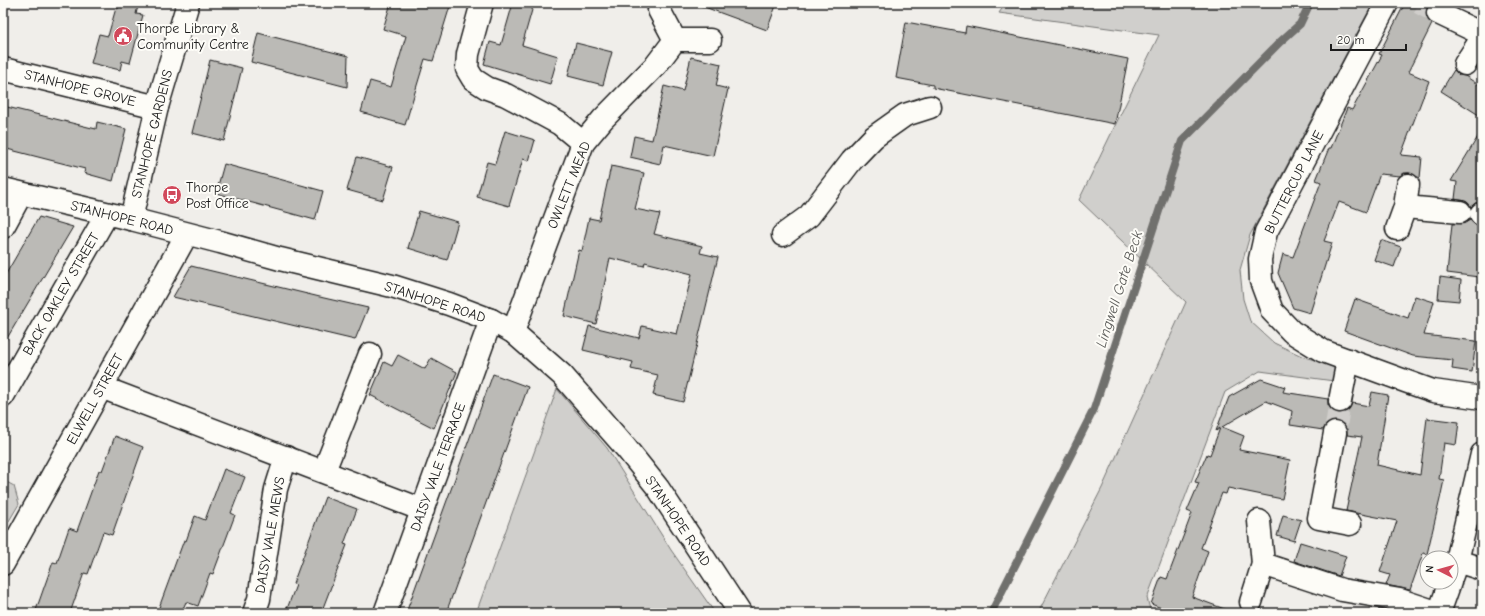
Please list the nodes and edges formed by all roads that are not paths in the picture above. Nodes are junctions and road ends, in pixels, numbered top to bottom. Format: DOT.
graph roads {
  1 [pos="188,3"];
  2 [pos="482,3"];
  3 [pos="1387,3"];
  4 [pos="659,10"];
  5 [pos="1438,13"];
  6 [pos="1482,34"];
  7 [pos="1482,38"];
  8 [pos="675,40"];
  9 [pos="710,40"];
  10 [pos="1465,64"];
  11 [pos="3,69"];
  12 [pos="157,107"];
  13 [pos="930,107"];
  14 [pos="583,143"];
  15 [pos="1408,185"];
  16 [pos="12,192"];
  17 [pos="1405,207"];
  18 [pos="1460,212"];
  19 [pos="107,214"];
  20 [pos="130,219"];
  21 [pos="3,226"];
  22 [pos="1397,229"];
  23 [pos="187,234"];
  24 [pos="783,235"];
  25 [pos="491,320"];
  26 [pos="513,332"];
  27 [pos="370,354"];
  28 [pos="1348,360"];
  29 [pos="101,387"];
  30 [pos="3,396"];
  31 [pos="1482,398"];
  32 [pos="1340,401"];
  33 [pos="1335,433"];
  34 [pos="1482,454"];
  35 [pos="286,457"];
  36 [pos="324,471"];
  37 [pos="423,510"];
  38 [pos="1259,521"];
  39 [pos="1350,524"];
  40 [pos="1459,550"];
  41 [pos="3,564"];
  42 [pos="1263,564"];
  43 [pos="1459,569"];
  44 [pos="1482,569"];
  45 [pos="1447,590"];
  46 [pos="1251,602"];
  47 [pos="254,613"];
  48 [pos="385,613"];
  49 [pos="740,613"];
  50 [pos="1439,613"];
  1 -- 12 [label="street, STANHOPE GARDENS"];
  2 -- 14 [label="street"];
  3 -- 28 [label="street, BUTTERCUP LANE"];
  4 -- 8 [label="street"];
  5 -- 6 [label="street"];
  7 -- 10 [label="street"];
  8 -- 9 [label="street"];
  8 -- 14 [label="street, OWLETT MEAD"];
  11 -- 12 [label="street, STANHOPE GROVE"];
  12 -- 20 [label="street, STANHOPE GARDENS"];
  13 -- 24 [label="street"];
  14 -- 26 [label="street, OWLETT MEAD"];
  15 -- 17 [label="street"];
  16 -- 19 [label="street, STANHOPE ROAD"];
  16 -- 21 [label="street"];
  17 -- 18 [label="street"];
  17 -- 22 [label="street"];
  19 -- 20 [label="street, STANHOPE ROAD"];
  19 -- 30 [label="street, BACK OAKLEY STREET"];
  20 -- 23 [label="street, STANHOPE ROAD"];
  23 -- 25 [label="street, STANHOPE ROAD"];
  23 -- 29 [label="street, ELWELL STREET"];
  25 -- 26 [label="street, STANHOPE ROAD"];
  25 -- 37 [label="street, DAISY VALE TERRACE"];
  26 -- 49 [label="street, STANHOPE ROAD"];
  27 -- 36 [label="street"];
  28 -- 31 [label="street, BUTTERCUP LANE"];
  28 -- 32 [label="street"];
  29 -- 35 [label="street"];
  29 -- 41 [label="street, ELWELL STREET"];
  33 -- 39 [label="street"];
  34 -- 40 [label="street"];
  35 -- 36 [label="street"];
  35 -- 47 [label="street, DAISY VALE MEWS"];
  36 -- 37 [label="street"];
  37 -- 48 [label="street, DAISY VALE TERRACE"];
  38 -- 42 [label="street"];
  42 -- 46 [label="street"];
  42 -- 50 [label="street"];
  43 -- 44 [label="street"];
  45 -- 50 [label="street"];
}
